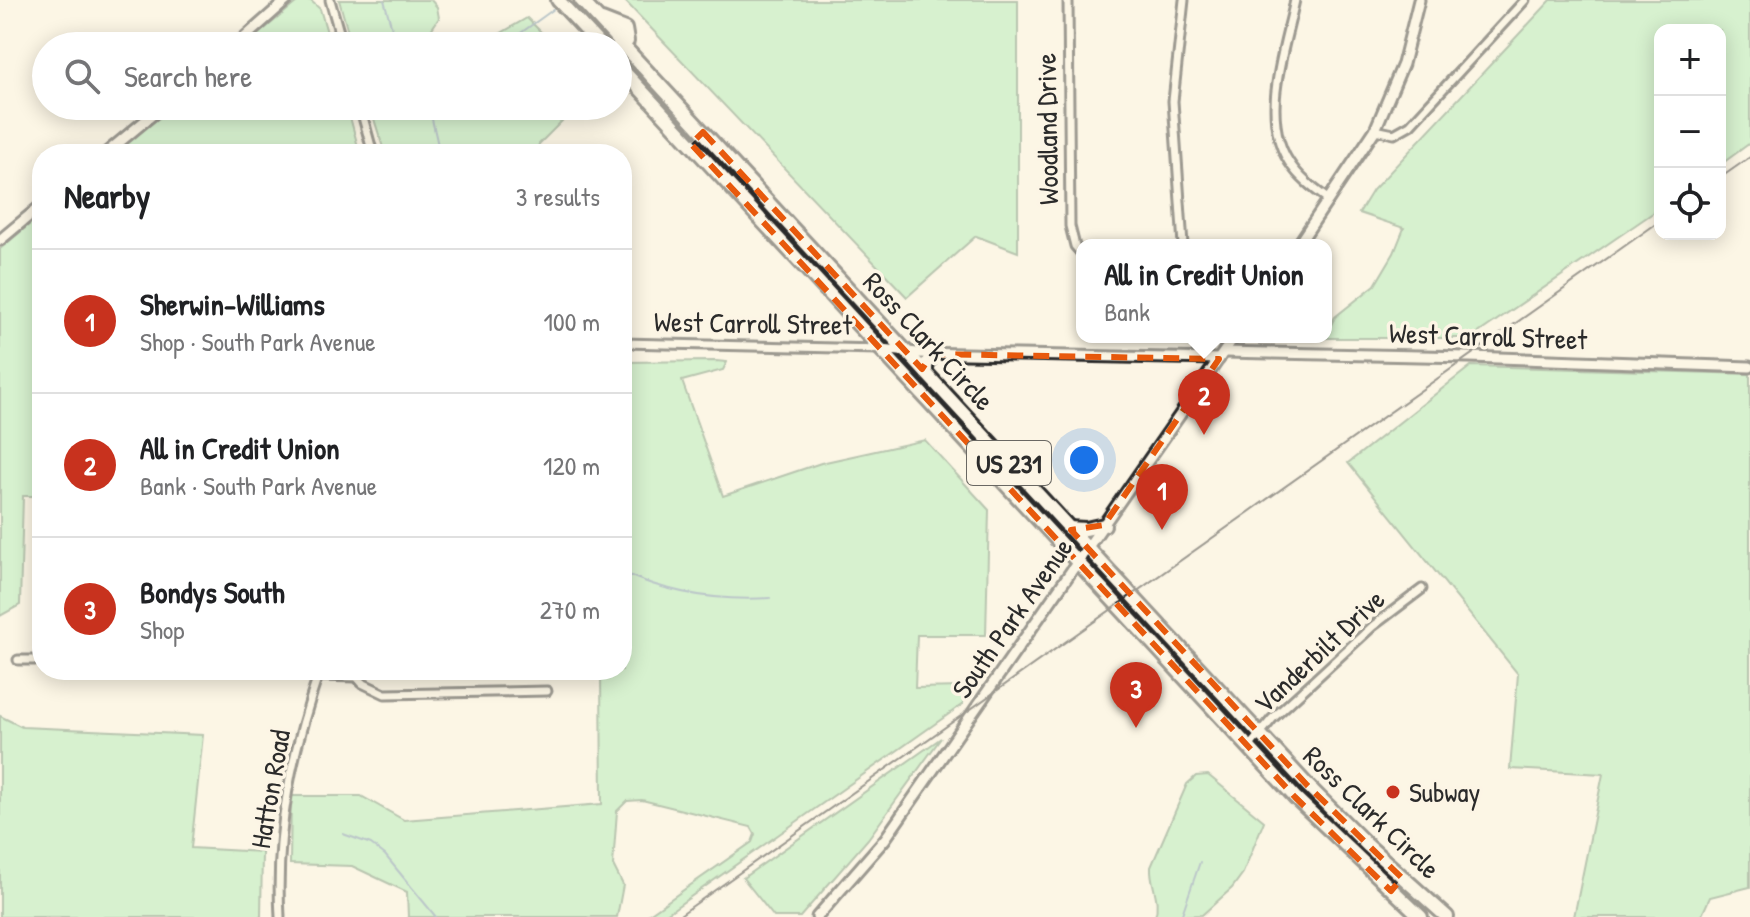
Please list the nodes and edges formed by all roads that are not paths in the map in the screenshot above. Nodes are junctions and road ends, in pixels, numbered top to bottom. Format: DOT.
graph roads {
  1 [pos="287,0"];
  2 [pos="330,0"];
  3 [pos="558,0"];
  4 [pos="581,0"];
  5 [pos="1068,0"];
  6 [pos="1184,0"];
  7 [pos="1295,0"];
  8 [pos="1419,0"];
  9 [pos="1525,0"];
  10 [pos="251,32"];
  11 [pos="339,32"];
  12 [pos="588,32"];
  13 [pos="609,32"];
  14 [pos="632,58"];
  15 [pos="632,80"];
  16 [pos="146,120"];
  17 [pos="364,120"];
  18 [pos="1375,130"];
  19 [pos="703,132"];
  20 [pos="117,144"];
  21 [pos="370,144"];
  22 [pos="691,144"];
  23 [pos="1329,200"];
  24 [pos="32,213"];
  25 [pos="1183,239"];
  26 [pos="1302,239"];
  27 [pos="0,240"];
  28 [pos="1076,247"];
  29 [pos="632,343"];
  30 [pos="1230,343"];
  31 [pos="881,349"];
  32 [pos="907,352"];
  33 [pos="932,354"];
  34 [pos="1221,356"];
  35 [pos="1750,367"];
  36 [pos="926,373"];
  37 [pos="963,413"];
  38 [pos="950,424"];
  39 [pos="1034,490"];
  40 [pos="1021,501"];
  41 [pos="1104,525"];
  42 [pos="1068,528"];
  43 [pos="1087,548"];
  44 [pos="1077,562"];
  45 [pos="1422,589"];
  46 [pos="18,660"];
  47 [pos="32,660"];
  48 [pos="317,680"];
  49 [pos="361,680"];
  50 [pos="547,691"];
  51 [pos="1261,736"];
  52 [pos="1249,747"];
  53 [pos="1341,820"];
  54 [pos="1330,833"];
  55 [pos="1402,878"];
  56 [pos="1391,891"];
  57 [pos="280,917"];
  58 [pos="817,917"];
  59 [pos="1421,917"];
  60 [pos="1447,917"];
  1 -- 10 [label="street"];
  2 -- 11 [label="street"];
  3 -- 12 [label="highway"];
  4 -- 13 [label="highway, Ross Clark Circle / US 231"];
  5 -- 28 [label="street, Woodland Drive"];
  6 -- 25 [label="street"];
  7 -- 23 [label="street"];
  8 -- 18 [label="street"];
  9 -- 18 [label="street"];
  14 -- 19 [label="highway, Ross Clark Circle / US 231"];
  15 -- 22 [label="highway, Ross Clark Circle / US 231"];
  16 -- 20 [label="street"];
  17 -- 21 [label="street"];
  18 -- 23 [label="street"];
  19 -- 22 [label="highway"];
  19 -- 32 [label="highway, Ross Clark Circle / US 231"];
  22 -- 31 [label="highway, Ross Clark Circle / US 231"];
  23 -- 26 [label="street"];
  24 -- 27 [label="street"];
  29 -- 31 [label="street, West Carroll Street"];
  30 -- 34 [label="street, South Park Avenue"];
  31 -- 32 [label="street, West Carroll Street"];
  31 -- 38 [label="highway, Ross Clark Circle / US 231"];
  32 -- 33 [label="street, West Carroll Street"];
  32 -- 36 [label="highway, Ross Clark Circle / US 231"];
  33 -- 34 [label="street, West Carroll Street"];
  33 -- 36 [label="highway"];
  34 -- 35 [label="street, West Carroll Street"];
  34 -- 41 [label="street, South Park Avenue"];
  36 -- 37 [label="highway, Ross Clark Circle / US 231"];
  37 -- 38 [label="highway"];
  37 -- 39 [label="highway, Ross Clark Circle / US 231"];
  38 -- 40 [label="highway, Ross Clark Circle / US 231"];
  39 -- 40 [label="highway"];
  39 -- 42 [label="highway, Ross Clark Circle / US 231"];
  40 -- 44 [label="highway, Ross Clark Circle / US 231"];
  41 -- 42 [label="highway"];
  41 -- 43 [label="street, South Park Avenue"];
  42 -- 43 [label="highway, Ross Clark Circle / US 231"];
  43 -- 44 [label="street, South Park Avenue"];
  43 -- 51 [label="highway, Ross Clark Circle / US 231"];
  44 -- 52 [label="highway, Ross Clark Circle / US 231"];
  44 -- 58 [label="street, South Park Avenue"];
  45 -- 51 [label="street, Vanderbilt Drive"];
  46 -- 47 [label="street"];
  48 -- 57 [label="street, Hatton Road"];
  49 -- 50 [label="street"];
  51 -- 52 [label="street, Vanderbilt Drive"];
  51 -- 53 [label="highway, Ross Clark Circle / US 231"];
  52 -- 54 [label="highway, Ross Clark Circle / US 231"];
  53 -- 54 [label="highway"];
  53 -- 55 [label="highway, Ross Clark Circle / US 231"];
  54 -- 56 [label="highway, Ross Clark Circle / US 231"];
  55 -- 56 [label="highway"];
  55 -- 60 [label="highway, Ross Clark Circle / US 231"];
  56 -- 59 [label="highway, Ross Clark Circle / US 231"];
}
